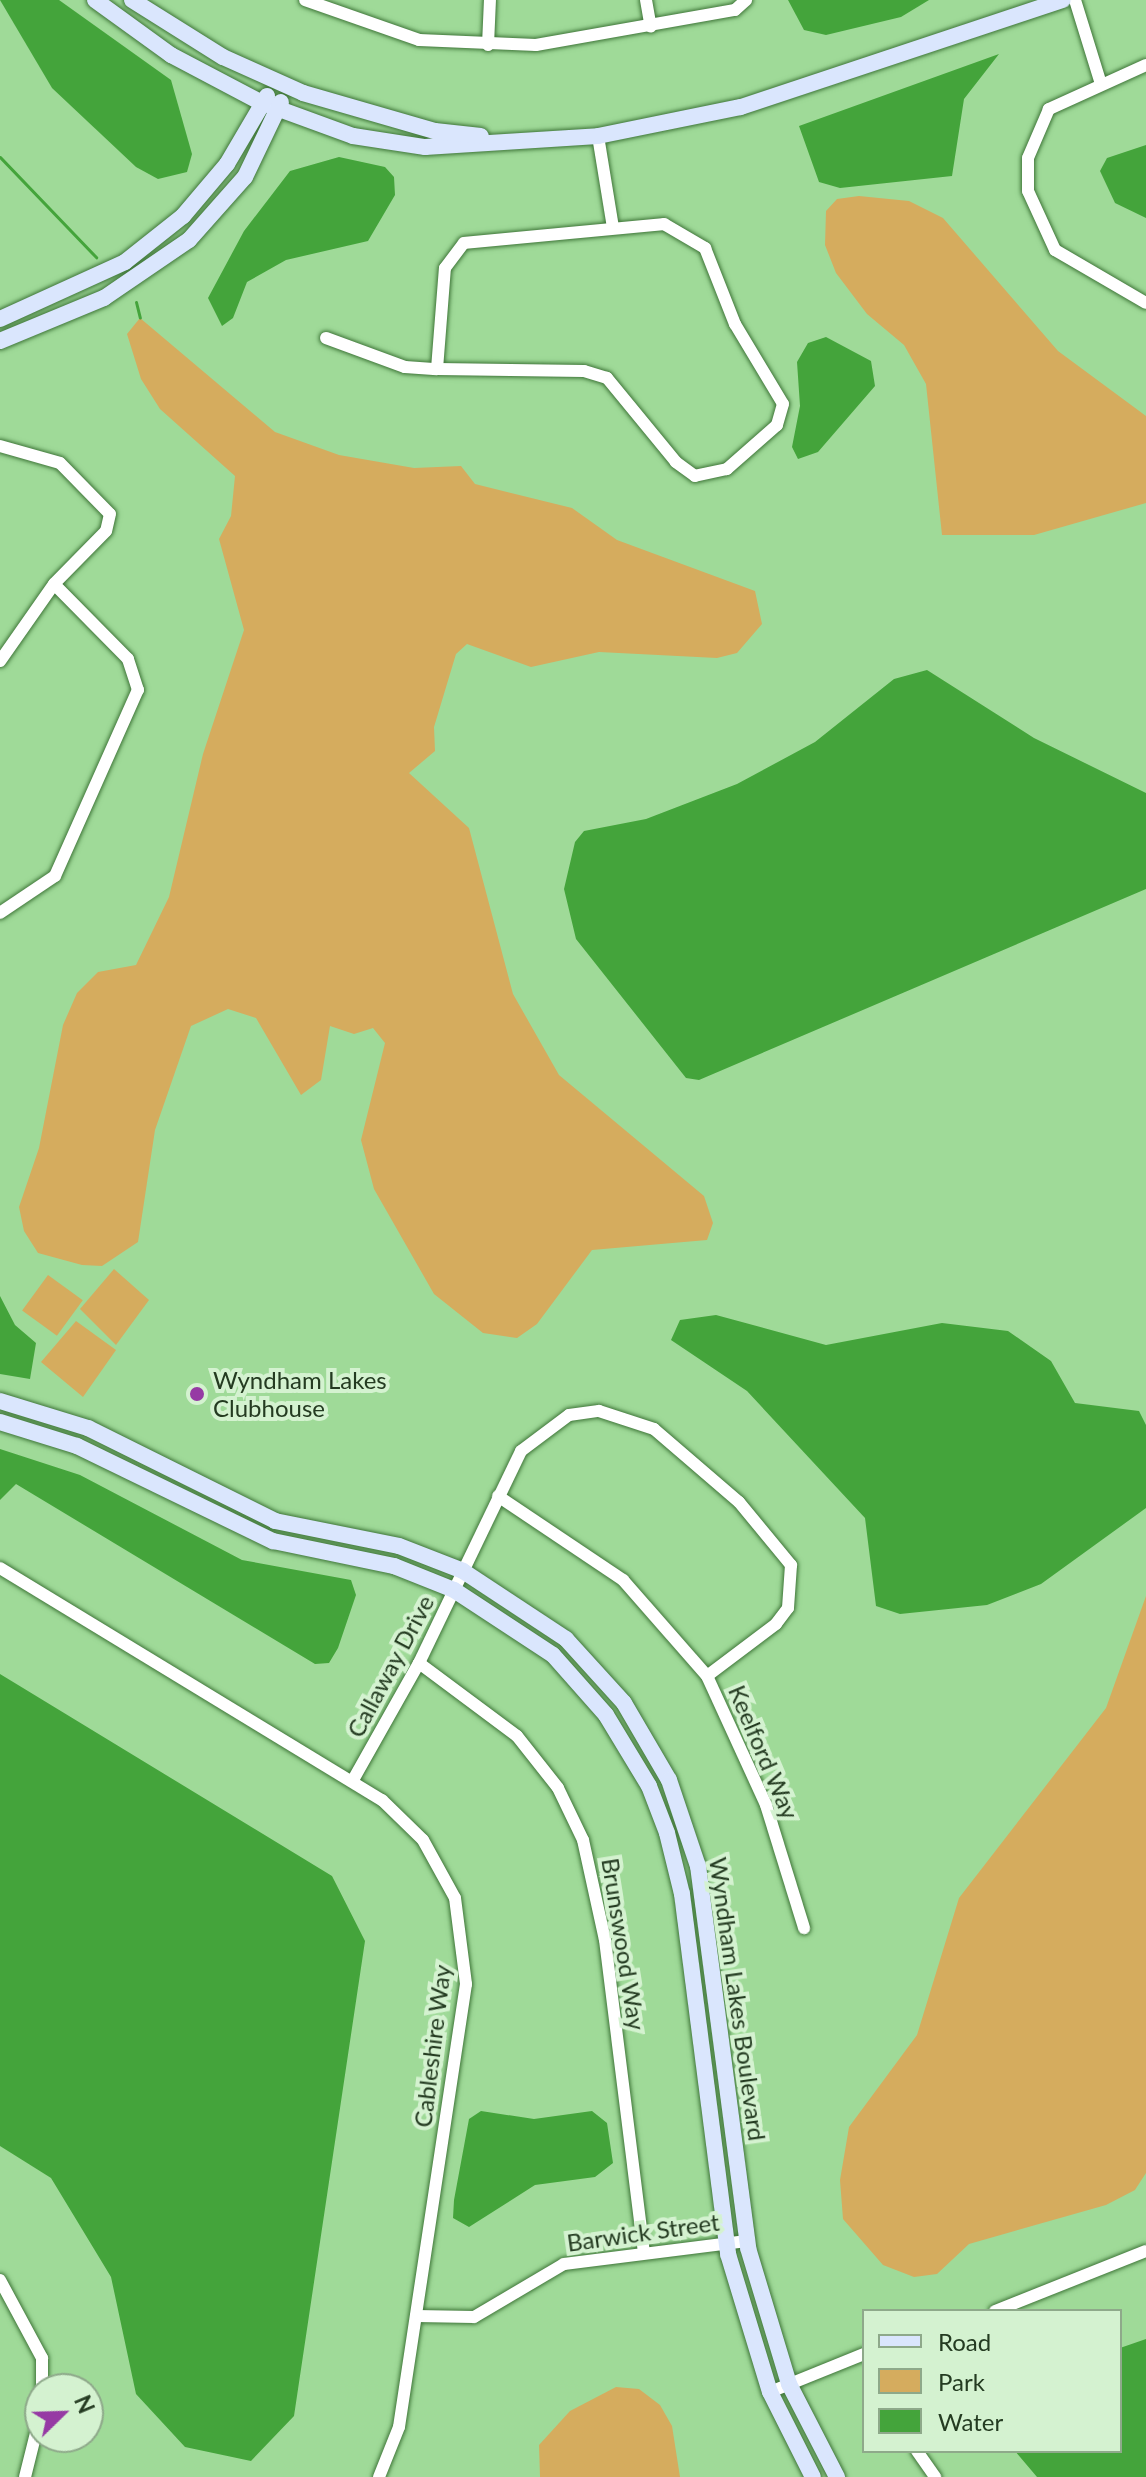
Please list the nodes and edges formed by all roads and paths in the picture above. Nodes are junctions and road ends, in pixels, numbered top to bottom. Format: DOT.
graph roads {
  1 [pos="95,0"];
  2 [pos="132,0"];
  3 [pos="305,0"];
  4 [pos="490,0"];
  5 [pos="646,0"];
  6 [pos="746,0"];
  7 [pos="1063,0"];
  8 [pos="1075,0"];
  9 [pos="331,6"];
  10 [pos="651,27"];
  11 [pos="488,45"];
  12 [pos="1146,65"];
  13 [pos="1100,81"];
  14 [pos="280,84"];
  15 [pos="260,102"];
  16 [pos="281,111"];
  17 [pos="598,136"];
  18 [pos="526,141"];
  19 [pos="613,228"];
  20 [pos="1146,303"];
  21 [pos="0,319"];
  22 [pos="326,338"];
  23 [pos="0,341"];
  24 [pos="437,369"];
  25 [pos="0,446"];
  26 [pos="54,584"];
  27 [pos="0,661"];
  28 [pos="0,913"];
  29 [pos="0,1401"];
  30 [pos="0,1422"];
  31 [pos="88,1428"];
  32 [pos="77,1446"];
  33 [pos="498,1496"];
  34 [pos="0,1568"];
  35 [pos="463,1571"];
  36 [pos="454,1590"];
  37 [pos="419,1663"];
  38 [pos="707,1676"];
  39 [pos="353,1780"];
  40 [pos="804,1928"];
  41 [pos="747,2241"];
  42 [pos="726,2243"];
  43 [pos="1146,2251"];
  44 [pos="644,2253"];
  45 [pos="0,2280"];
  46 [pos="1000,2309"];
  47 [pos="416,2316"];
  48 [pos="862,2355"];
  49 [pos="42,2373"];
  50 [pos="789,2384"];
  51 [pos="770,2392"];
  52 [pos="34,2453"];
  53 [pos="918,2453"];
  54 [pos="30,2475"];
  55 [pos="379,2477"];
  56 [pos="813,2477"];
  57 [pos="837,2477"];
  58 [pos="935,2477"];
  1 -- 15 [label="street"];
  2 -- 14 [label="street"];
  3 -- 9 [label="street"];
  4 -- 11 [label="street"];
  5 -- 10 [label="street"];
  6 -- 10 [label="street"];
  7 -- 17 [label="street"];
  8 -- 13 [label="street"];
  9 -- 11 [label="street"];
  10 -- 11 [label="street"];
  12 -- 13 [label="street"];
  13 -- 20 [label="street"];
  14 -- 15 [label="street"];
  14 -- 16 [label="street"];
  14 -- 18 [label="street"];
  15 -- 16 [label="street"];
  15 -- 21 [label="street"];
  16 -- 18 [label="street"];
  16 -- 23 [label="street"];
  17 -- 18 [label="street"];
  17 -- 19 [label="street"];
  19 -- 24 [label="street"];
  19 -- 24 [label="street"];
  22 -- 24 [label="street"];
  25 -- 26 [label="street"];
  26 -- 27 [label="street"];
  26 -- 28 [label="street"];
  29 -- 31 [label="street, Wyndham Lakes Boulevard"];
  30 -- 32 [label="street, Wyndham Lakes Boulevard"];
  31 -- 32 [label="street"];
  31 -- 35 [label="street, Wyndham Lakes Boulevard"];
  32 -- 36 [label="street, Wyndham Lakes Boulevard"];
  33 -- 35 [label="street, Callaway Drive"];
  33 -- 38 [label="street, Keelford Way"];
  33 -- 38 [label="street, Callaway Drive"];
  34 -- 39 [label="street, Cableshire Way"];
  35 -- 36 [label="street, Callaway Drive"];
  35 -- 41 [label="street, Wyndham Lakes Boulevard"];
  36 -- 37 [label="street, Callaway Drive"];
  36 -- 42 [label="street, Wyndham Lakes Boulevard"];
  37 -- 39 [label="street, Callaway Drive"];
  37 -- 44 [label="street, Brunswood Way"];
  38 -- 40 [label="street, Keelford Way"];
  39 -- 47 [label="street, Cableshire Way"];
  41 -- 42 [label="street, Barwick Street"];
  41 -- 50 [label="street, Wyndham Lakes Boulevard"];
  42 -- 44 [label="street, Barwick Street"];
  42 -- 51 [label="street, Wyndham Lakes Boulevard"];
  43 -- 46 [label="street"];
  44 -- 47 [label="street, Barwick Street"];
  45 -- 49 [label="street"];
  47 -- 55 [label="street, Cableshire Way"];
  48 -- 50 [label="street"];
  50 -- 51 [label="street"];
  50 -- 57 [label="street, Wyndham Lakes Boulevard"];
  51 -- 56 [label="street, Wyndham Lakes Boulevard"];
  52 -- 54 [label="street"];
  53 -- 58 [label="street"];
}
